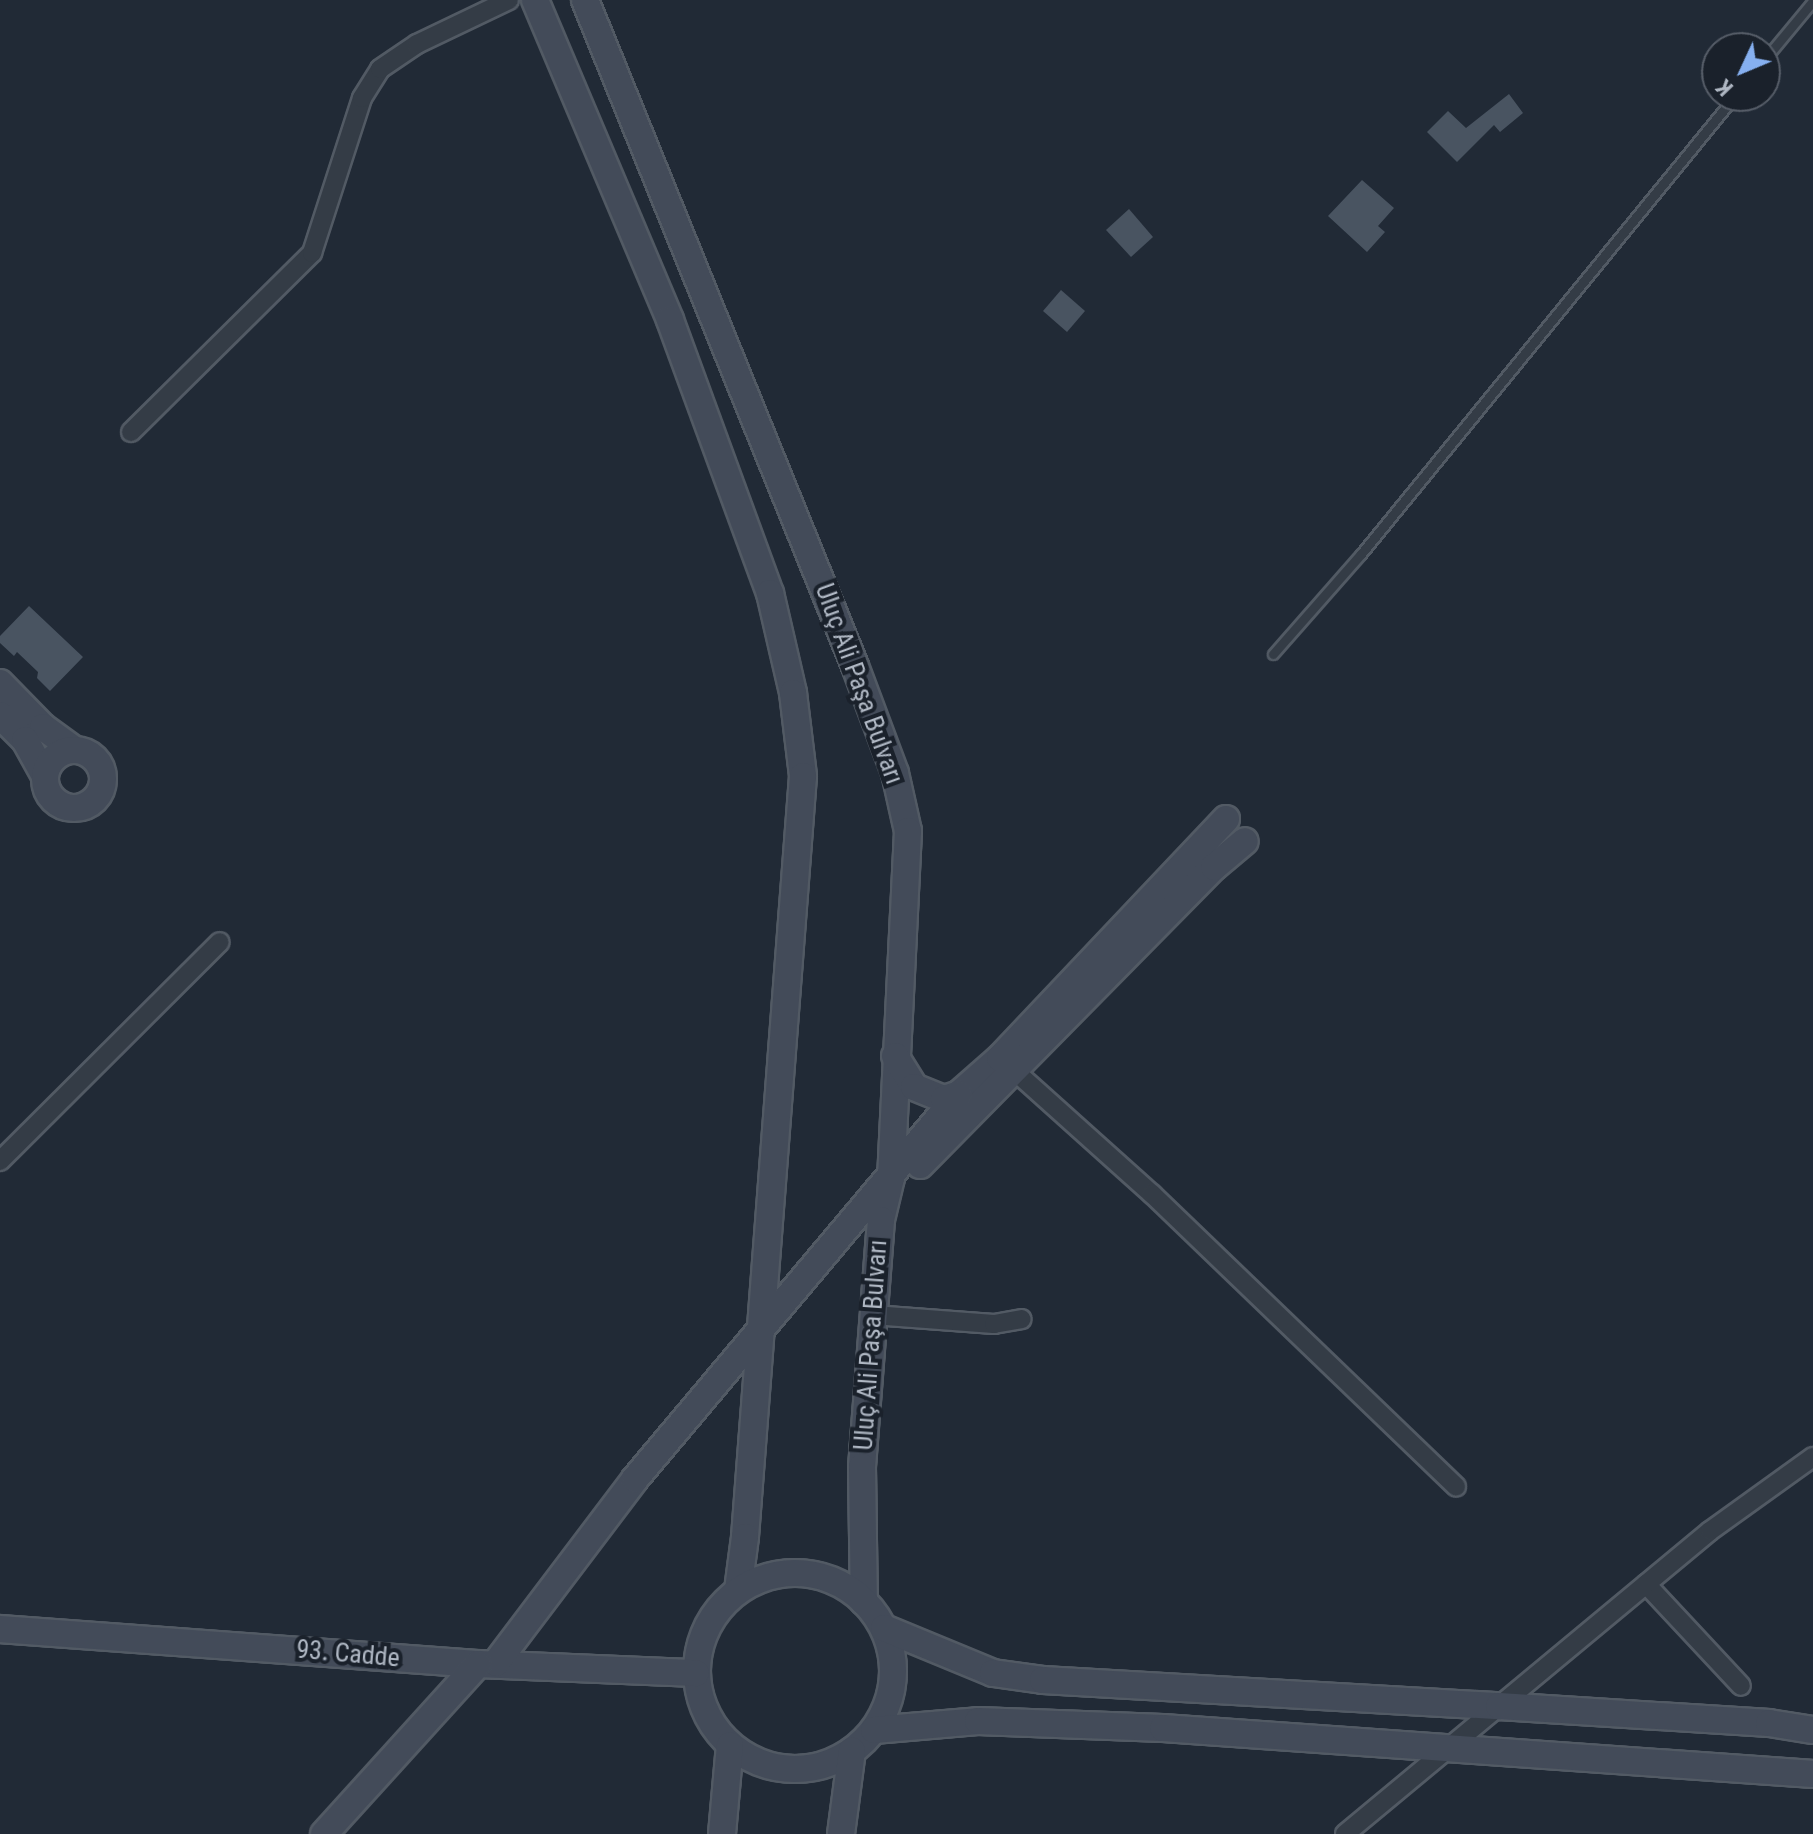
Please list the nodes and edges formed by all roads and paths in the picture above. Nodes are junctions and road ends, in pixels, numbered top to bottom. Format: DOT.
graph roads {
  1 [pos="509,0"];
  2 [pos="535,0"];
  3 [pos="585,0"];
  4 [pos="1813,1"];
  5 [pos="1781,40"];
  6 [pos="1722,112"];
  7 [pos="131,432"];
  8 [pos="1273,654"];
  9 [pos="0,683"];
  10 [pos="0,715"];
  11 [pos="73,749"];
  12 [pos="45,776"];
  13 [pos="1226,819"];
  14 [pos="1245,841"];
  15 [pos="220,942"];
  16 [pos="895,1055"];
  17 [pos="1008,1064"];
  18 [pos="959,1094"];
  19 [pos="0,1161"];
  20 [pos="891,1178"];
  21 [pos="881,1220"];
  22 [pos="873,1315"];
  23 [pos="1022,1319"];
  24 [pos="760,1330"];
  25 [pos="1809,1465"];
  26 [pos="1456,1487"];
  27 [pos="1646,1584"];
  28 [pos="738,1590"];
  29 [pos="864,1602"];
  30 [pos="884,1628"];
  31 [pos="0,1629"];
  32 [pos="487,1663"];
  33 [pos="696,1673"];
  34 [pos="1741,1686"];
  35 [pos="1499,1706"];
  36 [pos="874,1730"];
  37 [pos="1813,1730"];
  38 [pos="730,1745"];
  39 [pos="1448,1747"];
  40 [pos="852,1751"];
  41 [pos="1813,1774"];
  42 [pos="324,1834"];
  43 [pos="722,1834"];
  44 [pos="841,1834"];
  45 [pos="1345,1834"];
  1 -- 7 [label="street"];
  2 -- 24 [label="street, Uluç Ali Paşa Bulvarı"];
  3 -- 16 [label="street, Uluç Ali Paşa Bulvarı"];
  4 -- 5 [label="lane"];
  6 -- 8 [label="lane"];
  9 -- 11 [label="street"];
  10 -- 12 [label="street"];
  11 -- 12 [label="street"];
  11 -- 12 [label="street"];
  13 -- 17 [label="street"];
  14 -- 17 [label="street"];
  15 -- 19 [label="street"];
  16 -- 18 [label="street"];
  16 -- 20 [label="street, Uluç Ali Paşa Bulvarı"];
  17 -- 18 [label="street"];
  17 -- 21 [label="street"];
  17 -- 26 [label="street"];
  18 -- 20 [label="street"];
  20 -- 21 [label="street, Uluç Ali Paşa Bulvarı"];
  20 -- 24 [label="street"];
  21 -- 22 [label="street, Uluç Ali Paşa Bulvarı"];
  22 -- 23 [label="street"];
  22 -- 29 [label="street, Uluç Ali Paşa Bulvarı"];
  24 -- 28 [label="street, Uluç Ali Paşa Bulvarı"];
  24 -- 32 [label="street"];
  25 -- 27 [label="street"];
  27 -- 34 [label="street"];
  27 -- 35 [label="street"];
  28 -- 29 [label="street"];
  28 -- 33 [label="street"];
  29 -- 30 [label="street"];
  30 -- 35 [label="street"];
  30 -- 36 [label="street"];
  31 -- 32 [label="street, 93. Cadde"];
  32 -- 33 [label="street, 93. Cadde"];
  32 -- 42 [label="street"];
  33 -- 38 [label="street"];
  35 -- 37 [label="street"];
  35 -- 39 [label="street"];
  36 -- 39 [label="street"];
  36 -- 40 [label="street"];
  38 -- 40 [label="street"];
  38 -- 43 [label="street"];
  39 -- 41 [label="street"];
  39 -- 45 [label="street"];
  40 -- 44 [label="street"];
}
